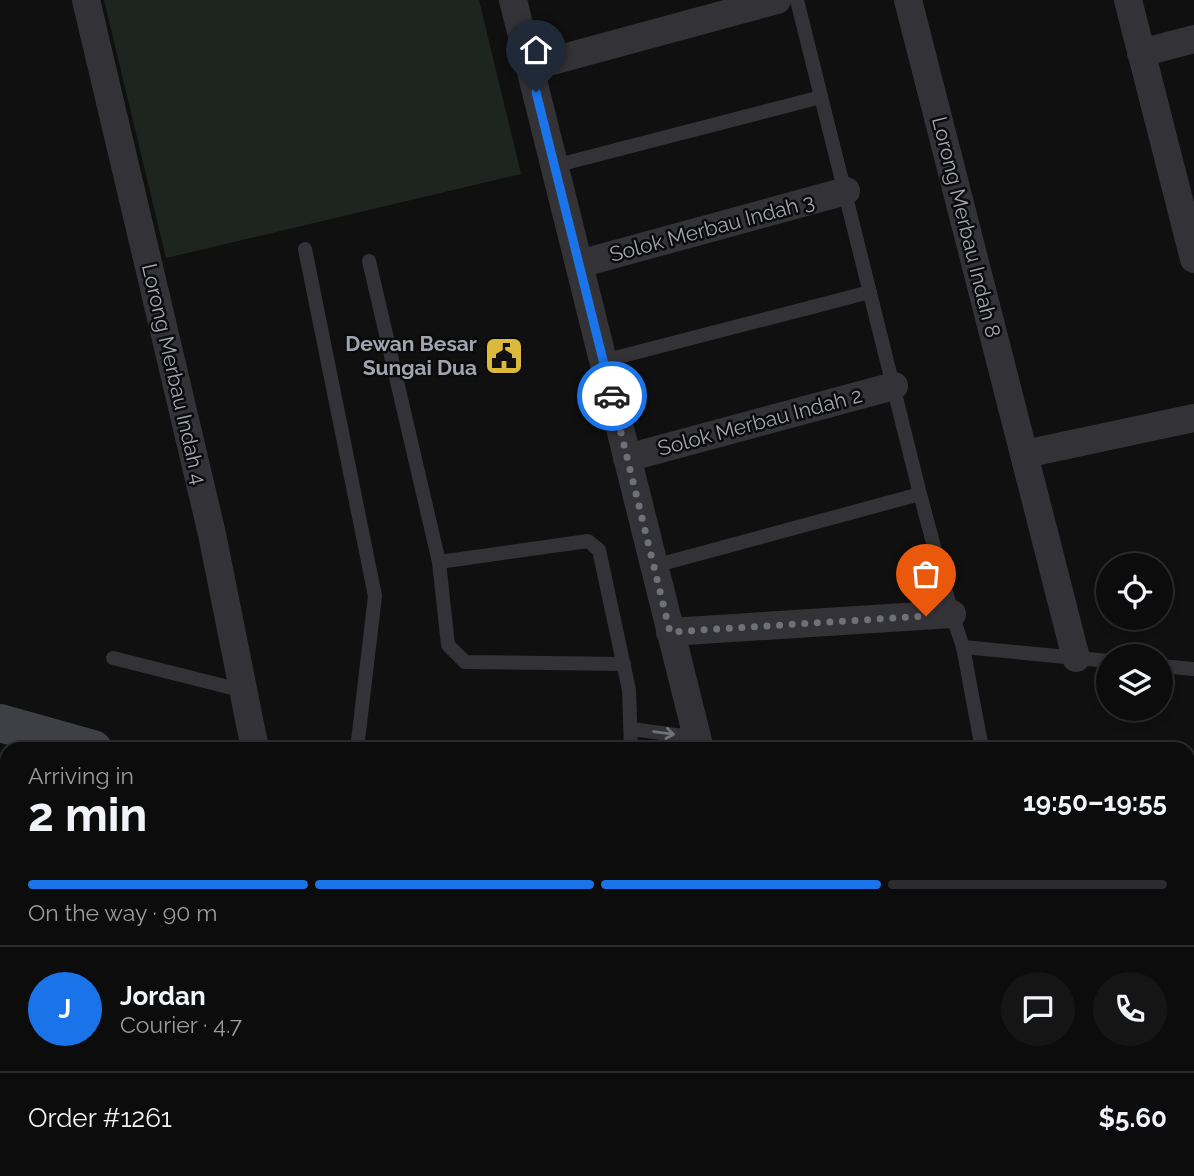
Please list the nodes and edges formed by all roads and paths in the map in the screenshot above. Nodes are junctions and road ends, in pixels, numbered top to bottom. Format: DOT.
graph roads {
  1 [pos="86,0"];
  2 [pos="513,0"];
  3 [pos="777,0"];
  4 [pos="797,0"];
  5 [pos="908,0"];
  6 [pos="1128,0"];
  7 [pos="1194,39"];
  8 [pos="1141,53"];
  9 [pos="530,67"];
  10 [pos="821,97"];
  11 [pos="554,166"];
  12 [pos="846,191"];
  13 [pos="305,249"];
  14 [pos="1194,259"];
  15 [pos="369,261"];
  16 [pos="579,264"];
  17 [pos="870,292"];
  18 [pos="603,360"];
  19 [pos="894,386"];
  20 [pos="1194,418"];
  21 [pos="1025,454"];
  22 [pos="627,458"];
  23 [pos="920,494"];
  24 [pos="439,562"];
  25 [pos="654,566"];
  26 [pos="952,614"];
  27 [pos="670,632"];
  28 [pos="963,647"];
  29 [pos="113,658"];
  30 [pos="1076,658"];
  31 [pos="1096,660"];
  32 [pos="624,664"];
  33 [pos="1173,667"];
  34 [pos="1194,669"];
  35 [pos="245,691"];
  36 [pos="0,723"];
  37 [pos="632,729"];
  38 [pos="68,742"];
  39 [pos="254,742"];
  40 [pos="359,742"];
  41 [pos="631,742"];
  42 [pos="693,742"];
  43 [pos="698,742"];
  44 [pos="981,742"];
  1 -- 35 [label="street, Lorong Merbau Indah 4"];
  2 -- 9 [label="street"];
  3 -- 9 [label="street"];
  4 -- 10 [label="lane"];
  5 -- 21 [label="street, Lorong Merbau Indah 8"];
  6 -- 8 [label="street"];
  7 -- 8 [label="street"];
  8 -- 14 [label="street"];
  9 -- 11 [label="street"];
  10 -- 11 [label="lane"];
  10 -- 12 [label="lane"];
  11 -- 16 [label="street"];
  12 -- 16 [label="street, Solok Merbau Indah 3"];
  12 -- 17 [label="lane"];
  13 -- 40 [label="lane"];
  15 -- 24 [label="lane"];
  16 -- 18 [label="street"];
  17 -- 18 [label="lane"];
  17 -- 19 [label="lane"];
  18 -- 22 [label="street"];
  19 -- 22 [label="street, Solok Merbau Indah 2"];
  19 -- 23 [label="lane"];
  20 -- 21 [label="street"];
  21 -- 30 [label="street, Lorong Merbau Indah 8"];
  22 -- 25 [label="street"];
  23 -- 25 [label="lane"];
  23 -- 26 [label="lane"];
  24 -- 32 [label="lane"];
  24 -- 32 [label="lane"];
  25 -- 27 [label="street"];
  26 -- 27 [label="street"];
  26 -- 28 [label="lane"];
  27 -- 43 [label="street"];
  28 -- 30 [label="lane"];
  28 -- 44 [label="lane"];
  29 -- 35 [label="lane"];
  30 -- 31 [label="lane"];
  32 -- 37 [label="lane"];
  33 -- 34 [label="lane"];
  35 -- 39 [label="street, Lorong Merbau Indah 4"];
  36 -- 38 [label="main road"];
  37 -- 41 [label="lane"];
  37 -- 42 [label="lane, one-way"];
}
